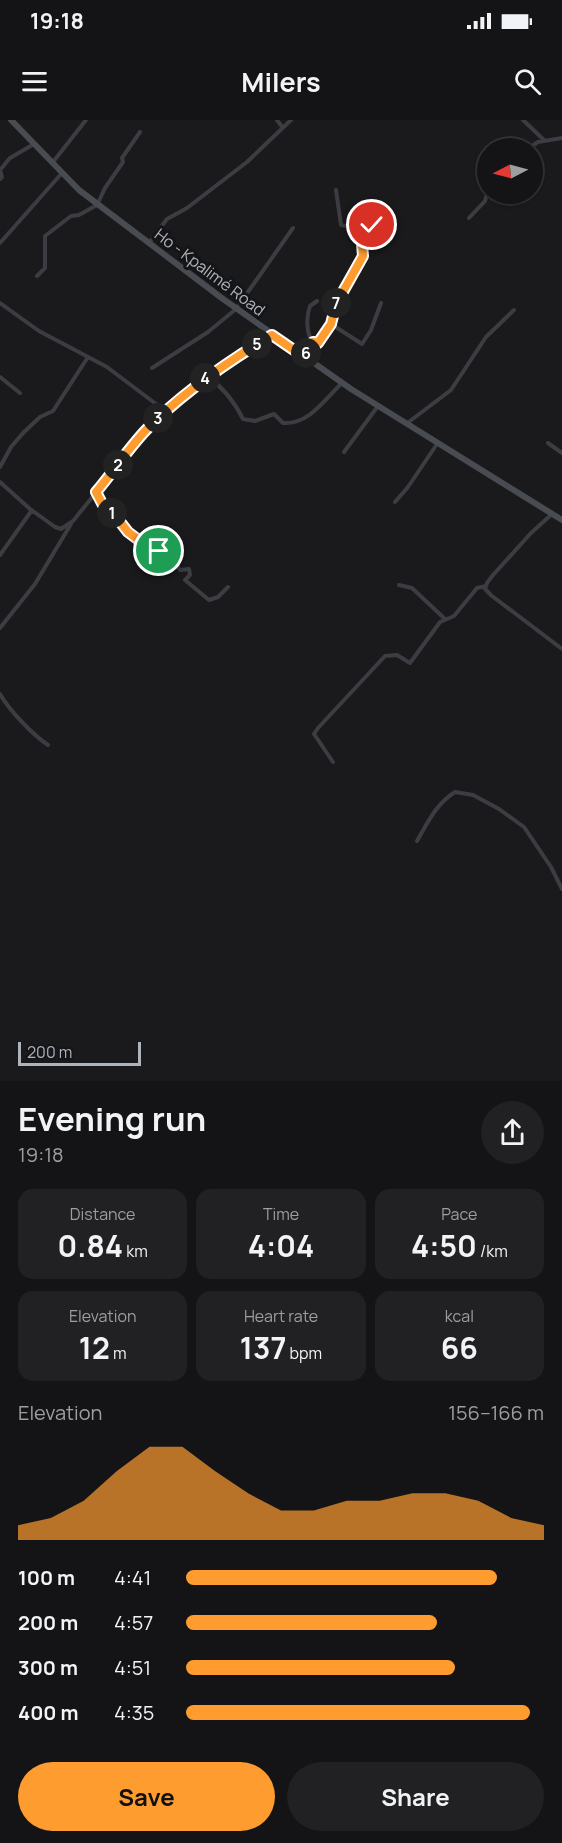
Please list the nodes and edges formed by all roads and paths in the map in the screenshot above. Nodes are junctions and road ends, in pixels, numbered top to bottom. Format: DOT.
graph roads {
  1 [pos="12,120"];
  2 [pos="86,120"];
  3 [pos="277,120"];
  4 [pos="291,120"];
  5 [pos="523,120"];
  6 [pos="283,128"];
  7 [pos="140,132"];
  8 [pos="562,138"];
  9 [pos="544,140"];
  10 [pos="34,144"];
  11 [pos="52,163"];
  12 [pos="0,170"];
  13 [pos="62,173"];
  14 [pos="0,179"];
  15 [pos="336,190"];
  16 [pos="482,204"];
  17 [pos="97,205"];
  18 [pos="350,214"];
  19 [pos="469,218"];
  20 [pos="372,225"];
  21 [pos="350,227"];
  22 [pos="293,228"];
  23 [pos="0,243"];
  24 [pos="149,243"];
  25 [pos="362,244"];
  26 [pos="37,276"];
  27 [pos="317,301"];
  28 [pos="0,303"];
  29 [pos="381,303"];
  30 [pos="236,309"];
  31 [pos="514,310"];
  32 [pos="331,324"];
  33 [pos="272,335"];
  34 [pos="313,342"];
  35 [pos="88,357"];
  36 [pos="304,357"];
  37 [pos="152,368"];
  38 [pos="207,376"];
  39 [pos="0,377"];
  40 [pos="342,383"];
  41 [pos="20,393"];
  42 [pos="378,406"];
  43 [pos="167,409"];
  44 [pos="405,424"];
  45 [pos="548,443"];
  46 [pos="437,444"];
  47 [pos="344,452"];
  48 [pos="562,453"];
  49 [pos="0,467"];
  50 [pos="0,482"];
  51 [pos="96,492"];
  52 [pos="395,502"];
  53 [pos="32,510"];
  54 [pos="552,513"];
  55 [pos="562,520"];
  56 [pos="73,521"];
  57 [pos="0,555"];
  58 [pos="399,585"];
  59 [pos="486,586"];
  60 [pos="228,587"];
  61 [pos="446,619"];
  62 [pos="0,628"];
  63 [pos="562,649"];
  64 [pos="0,694"];
  65 [pos="48,745"];
  66 [pos="333,762"];
  67 [pos="417,841"];
  68 [pos="562,889"];
  1 -- 10 [label="main road, Ho - Kpalimé Road"];
  2 -- 11 [label="street"];
  3 -- 6 [label="street"];
  4 -- 6 [label="street"];
  5 -- 9 [label="street"];
  6 -- 24 [label="street"];
  7 -- 17 [label="street"];
  8 -- 9 [label="street"];
  10 -- 11 [label="main road, Ho - Kpalimé Road"];
  10 -- 12 [label="street"];
  11 -- 13 [label="main road, Ho - Kpalimé Road"];
  12 -- 14 [label="street"];
  13 -- 17 [label="main road, Ho - Kpalimé Road"];
  13 -- 23 [label="street"];
  15 -- 21 [label="street"];
  16 -- 19 [label="street"];
  17 -- 24 [label="main road, Ho - Kpalimé Road"];
  17 -- 26 [label="street"];
  18 -- 21 [label="street"];
  20 -- 25 [label="street"];
  21 -- 25 [label="street"];
  22 -- 30 [label="street"];
  24 -- 30 [label="main road, Ho - Kpalimé Road"];
  25 -- 32 [label="street"];
  27 -- 34 [label="street"];
  28 -- 35 [label="street"];
  29 -- 32 [label="street"];
  30 -- 33 [label="main road, Ho - Kpalimé Road"];
  30 -- 37 [label="street"];
  31 -- 44 [label="street"];
  32 -- 34 [label="street"];
  33 -- 36 [label="main road, Ho - Kpalimé Road"];
  33 -- 38 [label="street"];
  34 -- 36 [label="street"];
  35 -- 43 [label="street"];
  35 -- 49 [label="street"];
  36 -- 40 [label="main road, Ho - Kpalimé Road"];
  38 -- 40 [label="street"];
  38 -- 43 [label="street"];
  39 -- 41 [label="street"];
  40 -- 42 [label="main road, Ho - Kpalimé Road"];
  42 -- 44 [label="main road, Ho - Kpalimé Road"];
  42 -- 47 [label="street"];
  43 -- 51 [label="street"];
  44 -- 46 [label="main road, Ho - Kpalimé Road"];
  45 -- 48 [label="street"];
  46 -- 52 [label="street"];
  46 -- 54 [label="main road, Ho - Kpalimé Road"];
  50 -- 53 [label="street"];
  51 -- 56 [label="street"];
  51 -- 60 [label="street"];
  53 -- 56 [label="street"];
  53 -- 57 [label="street"];
  54 -- 55 [label="main road, Ho - Kpalimé Road"];
  54 -- 59 [label="street"];
  56 -- 62 [label="street"];
  58 -- 61 [label="street"];
  59 -- 61 [label="street"];
  59 -- 63 [label="street"];
  61 -- 66 [label="street"];
  64 -- 65 [label="street"];
  67 -- 68 [label="street"];
}
